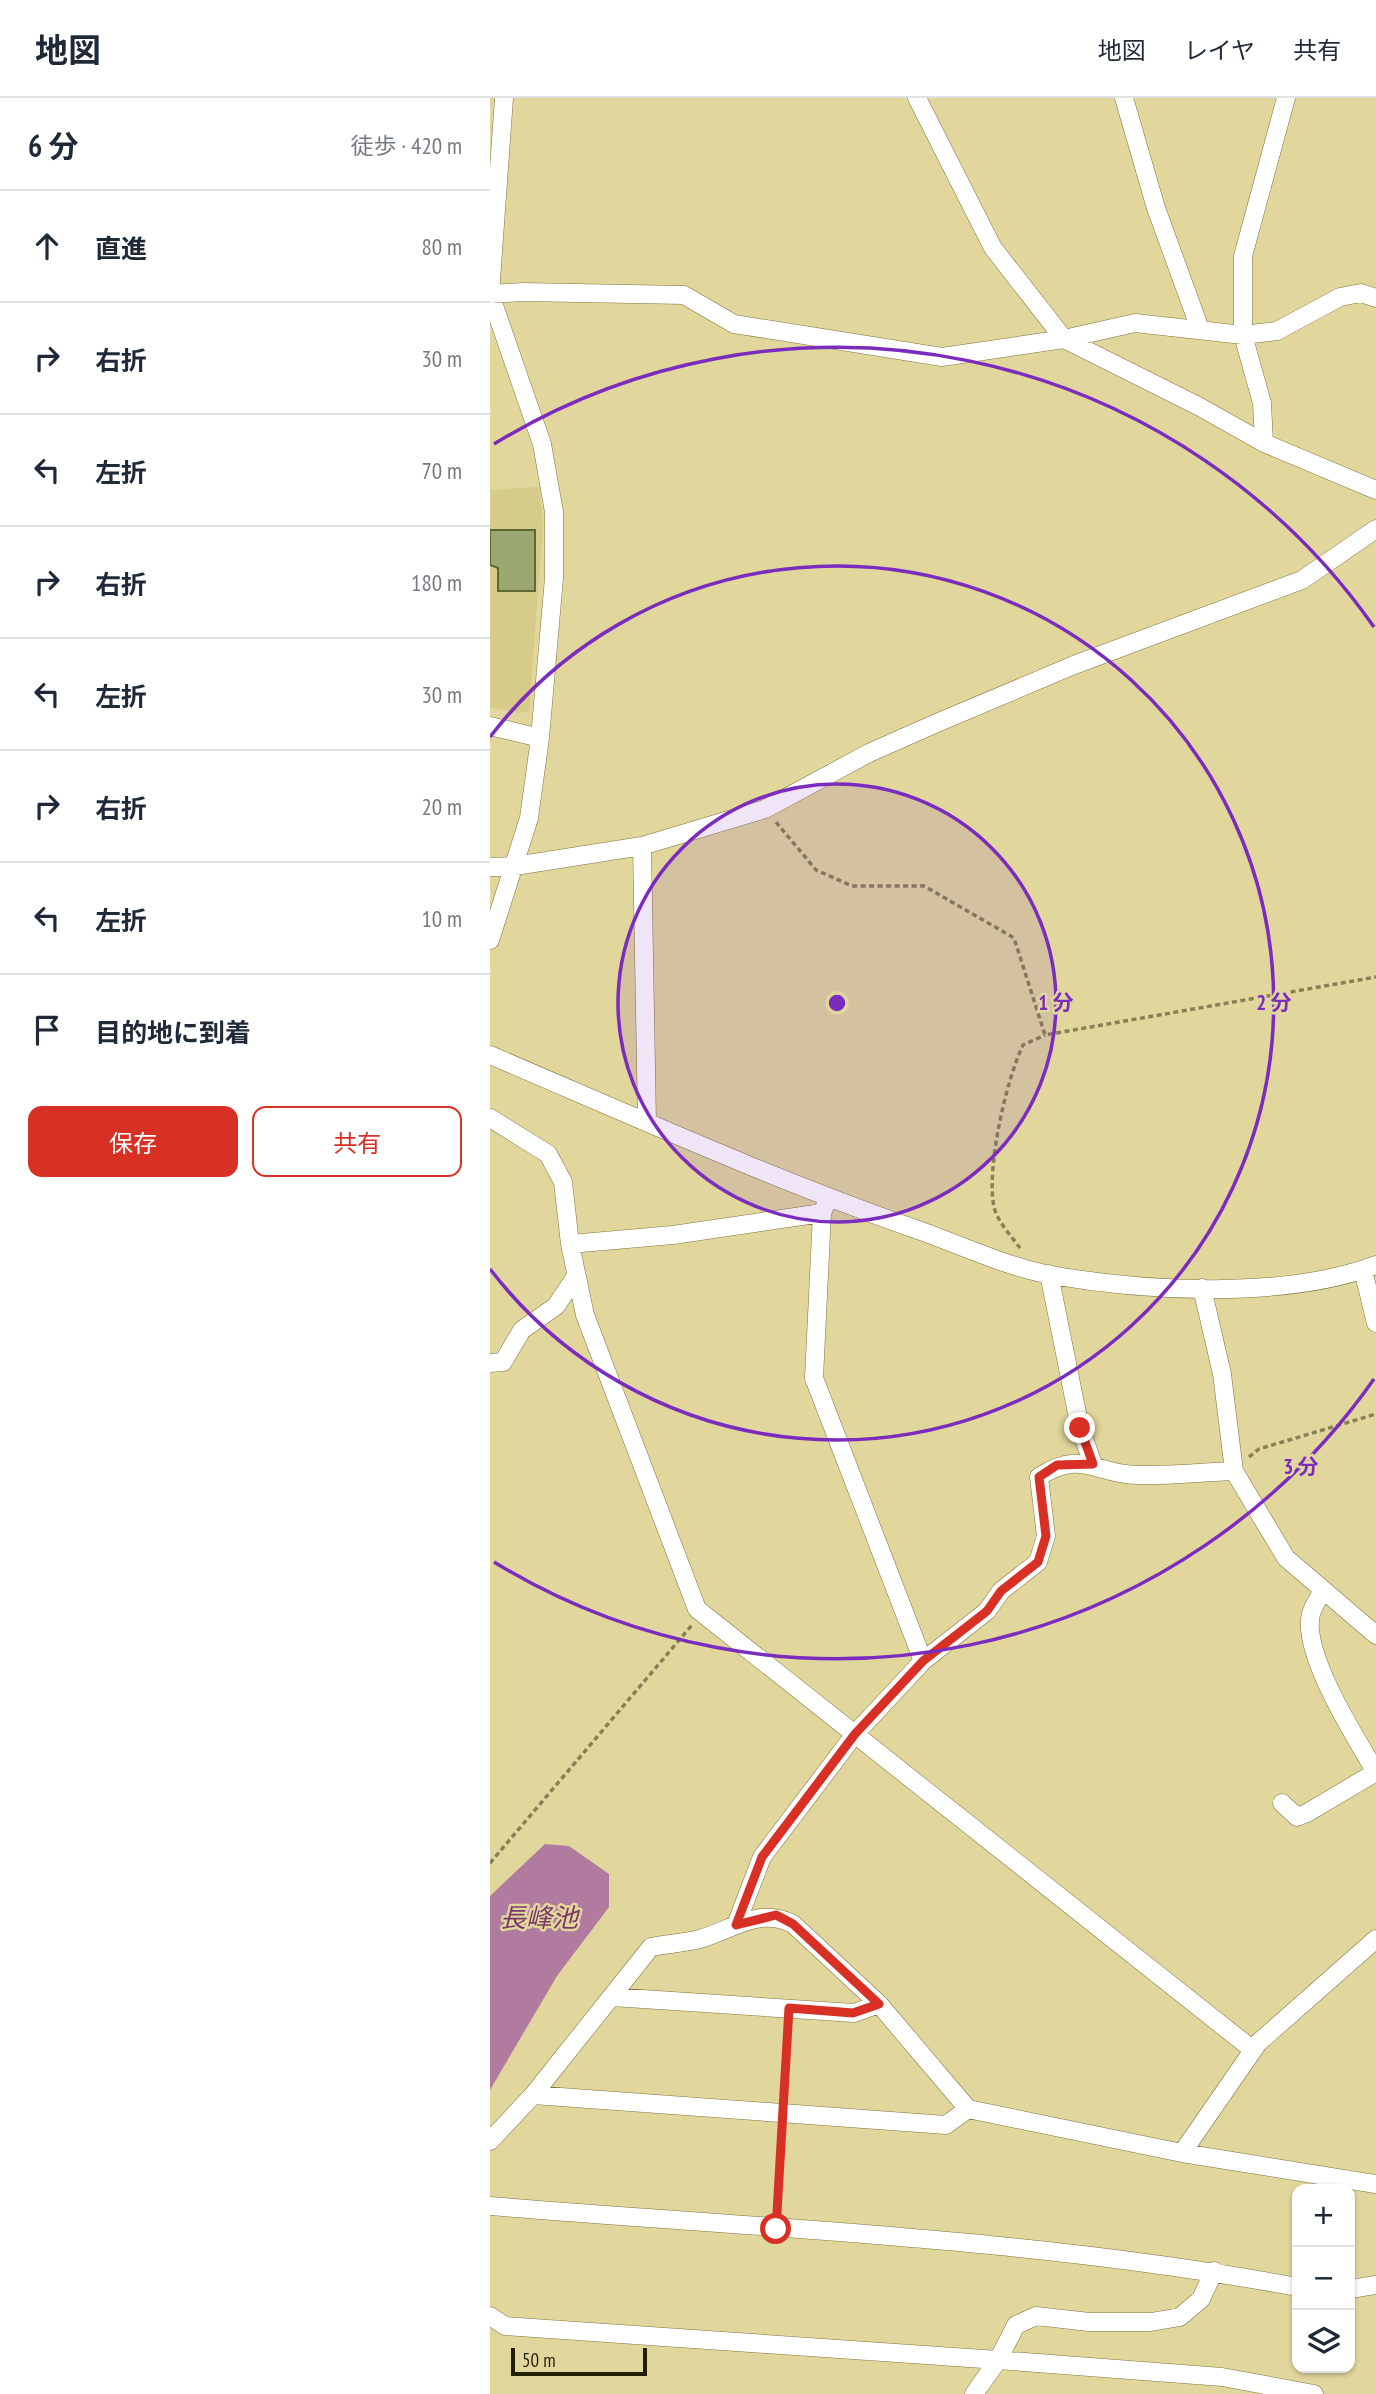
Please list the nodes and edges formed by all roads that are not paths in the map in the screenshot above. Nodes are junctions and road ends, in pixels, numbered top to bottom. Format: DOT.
graph roads {
  1 [pos="504,98"];
  2 [pos="917,98"];
  3 [pos="1124,98"];
  4 [pos="1286,98"];
  5 [pos="490,294"];
  6 [pos="1376,298"];
  7 [pos="1200,328"];
  8 [pos="1243,335"];
  9 [pos="1064,339"];
  10 [pos="1264,443"];
  11 [pos="1376,490"];
  12 [pos="1376,529"];
  13 [pos="490,726"];
  14 [pos="540,738"];
  15 [pos="642,846"];
  16 [pos="515,866"];
  17 [pos="490,867"];
  18 [pos="490,940"];
  19 [pos="490,1055"];
  20 [pos="490,1118"];
  21 [pos="647,1122"];
  22 [pos="825,1206"];
  23 [pos="570,1244"];
  24 [pos="1370,1268"];
  25 [pos="1049,1274"];
  26 [pos="576,1276"];
  27 [pos="1202,1288"];
  28 [pos="1376,1323"];
  29 [pos="490,1363"];
  30 [pos="1093,1464"];
  31 [pos="1234,1471"];
  32 [pos="1322,1590"];
  33 [pos="1376,1636"];
  34 [pos="923,1661"];
  35 [pos="855,1734"];
  36 [pos="1376,1772"];
  37 [pos="1282,1803"];
  38 [pos="736,1925"];
  39 [pos="1376,1939"];
  40 [pos="612,1997"];
  41 [pos="879,2004"];
  42 [pos="1253,2050"];
  43 [pos="533,2095"];
  44 [pos="968,2109"];
  45 [pos="490,2141"];
  46 [pos="1182,2153"];
  47 [pos="1376,2184"];
  48 [pos="490,2206"];
  49 [pos="1214,2271"];
  50 [pos="1376,2285"];
  51 [pos="1292,2286"];
  52 [pos="1355,2288"];
  53 [pos="490,2316"];
  54 [pos="998,2360"];
  55 [pos="974,2394"];
  56 [pos="1314,2394"];
  1 -- 5 [label="street"];
  2 -- 9 [label="street"];
  3 -- 7 [label="street"];
  4 -- 8 [label="street"];
  5 -- 9 [label="street"];
  5 -- 14 [label="street"];
  6 -- 8 [label="street"];
  7 -- 8 [label="street"];
  7 -- 9 [label="street"];
  8 -- 10 [label="street"];
  9 -- 10 [label="street"];
  10 -- 11 [label="street"];
  12 -- 15 [label="street"];
  13 -- 14 [label="street"];
  14 -- 16 [label="street"];
  15 -- 16 [label="street"];
  15 -- 21 [label="street"];
  16 -- 17 [label="street"];
  16 -- 18 [label="street"];
  19 -- 21 [label="street"];
  20 -- 23 [label="street"];
  21 -- 22 [label="street"];
  22 -- 23 [label="street"];
  22 -- 25 [label="street"];
  22 -- 34 [label="street"];
  23 -- 26 [label="street"];
  24 -- 27 [label="street"];
  24 -- 28 [label="street"];
  25 -- 27 [label="street"];
  25 -- 30 [label="street"];
  26 -- 29 [label="street"];
  26 -- 35 [label="street"];
  27 -- 31 [label="street"];
  30 -- 31 [label="street"];
  30 -- 34 [label="street"];
  31 -- 32 [label="street"];
  32 -- 33 [label="street"];
  32 -- 36 [label="street"];
  34 -- 35 [label="street"];
  35 -- 38 [label="street"];
  35 -- 42 [label="street"];
  36 -- 37 [label="street"];
  38 -- 40 [label="street"];
  38 -- 41 [label="street"];
  39 -- 42 [label="street"];
  40 -- 41 [label="street"];
  40 -- 43 [label="street"];
  41 -- 44 [label="street"];
  42 -- 46 [label="street"];
  43 -- 44 [label="street"];
  43 -- 45 [label="street"];
  44 -- 46 [label="street"];
  46 -- 47 [label="street"];
  48 -- 49 [label="street"];
  49 -- 51 [label="street"];
  49 -- 54 [label="street"];
  50 -- 52 [label="street"];
  53 -- 54 [label="street"];
  54 -- 55 [label="street"];
  54 -- 56 [label="street"];
}
